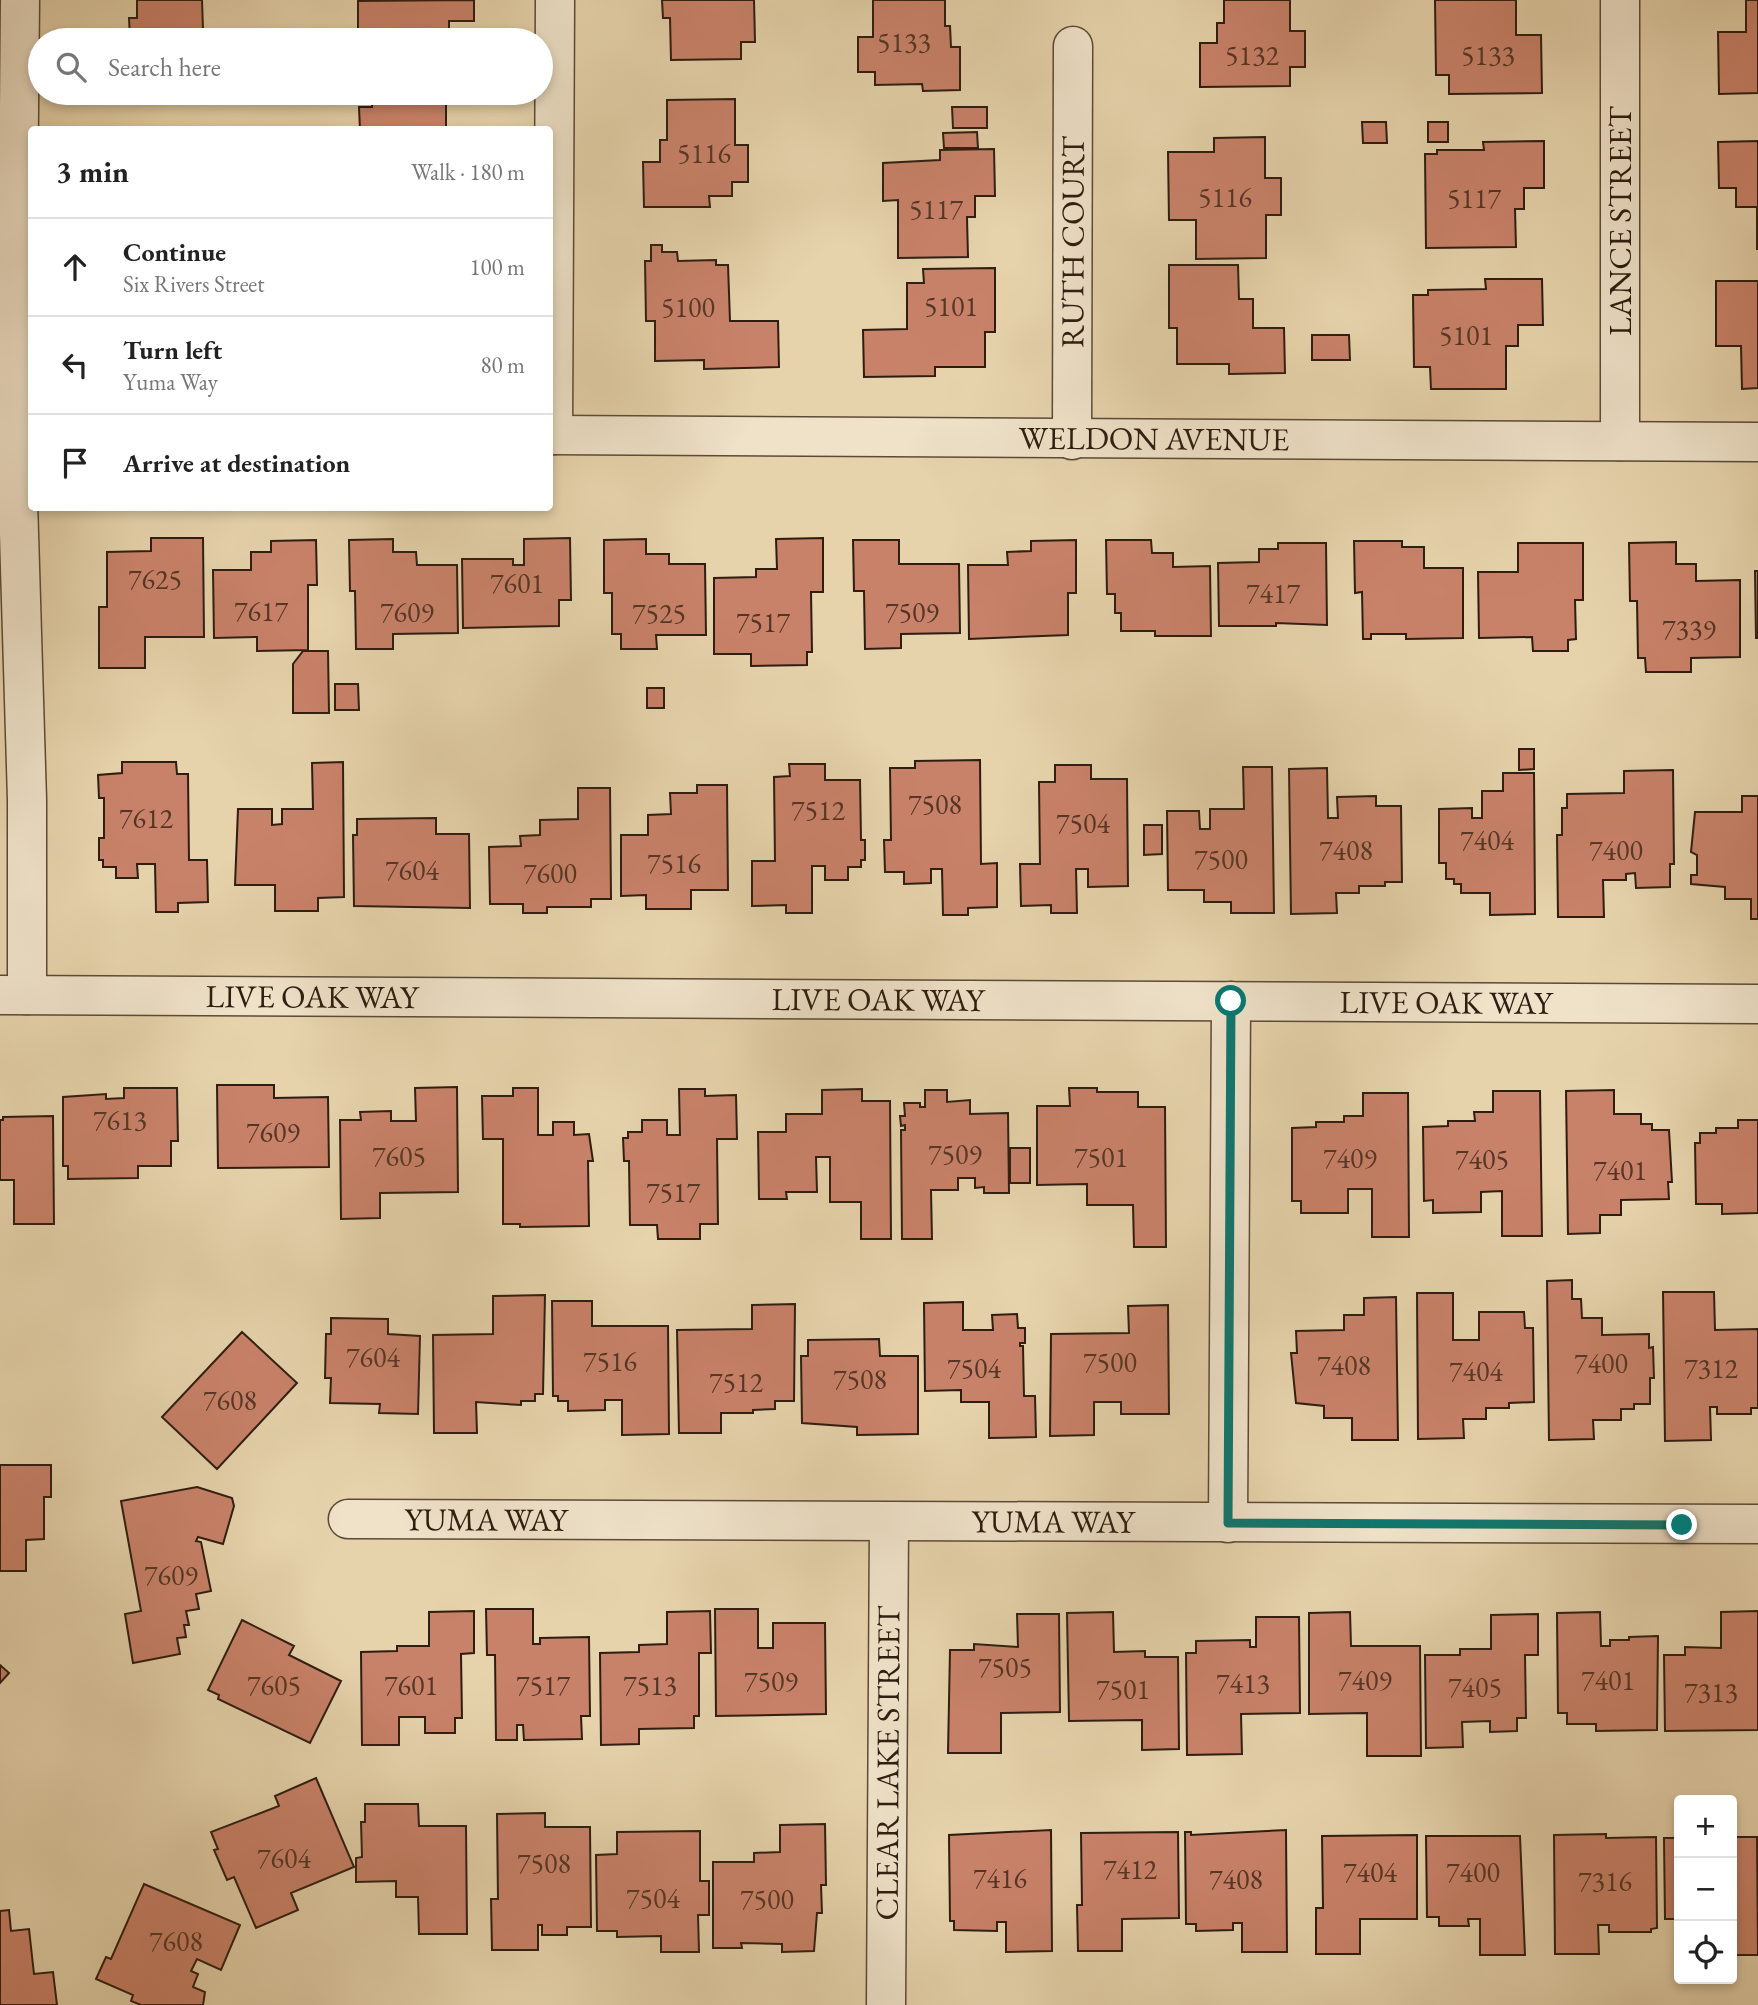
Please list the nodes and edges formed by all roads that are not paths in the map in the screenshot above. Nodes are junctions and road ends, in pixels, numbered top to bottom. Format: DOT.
graph roads {
  1 [pos="20,0"];
  2 [pos="555,0"];
  3 [pos="1620,0"];
  4 [pos="1073,46"];
  5 [pos="553,218"];
  6 [pos="16,434"];
  7 [pos="553,435"];
  8 [pos="1072,440"];
  9 [pos="1620,441"];
  10 [pos="1758,442"];
  11 [pos="13,995"];
  12 [pos="1231,1001"];
  13 [pos="1758,1004"];
  14 [pos="348,1519"];
  15 [pos="889,1522"];
  16 [pos="1228,1523"];
  17 [pos="1758,1524"];
  18 [pos="887,2005"];
  1 -- 6 [label="street"];
  2 -- 5 [label="street"];
  3 -- 9 [label="street, LANCE STREET"];
  4 -- 8 [label="street, RUTH COURT"];
  6 -- 11 [label="street"];
  7 -- 8 [label="street, WELDON AVENUE"];
  8 -- 9 [label="street, WELDON AVENUE"];
  9 -- 10 [label="street, WELDON AVENUE"];
  11 -- 12 [label="street, LIVE OAK WAY"];
  12 -- 13 [label="street, LIVE OAK WAY"];
  12 -- 16 [label="street"];
  14 -- 15 [label="street, YUMA WAY"];
  15 -- 16 [label="street, YUMA WAY"];
  15 -- 18 [label="street, CLEAR LAKE STREET"];
  16 -- 17 [label="street, YUMA WAY"];
}
